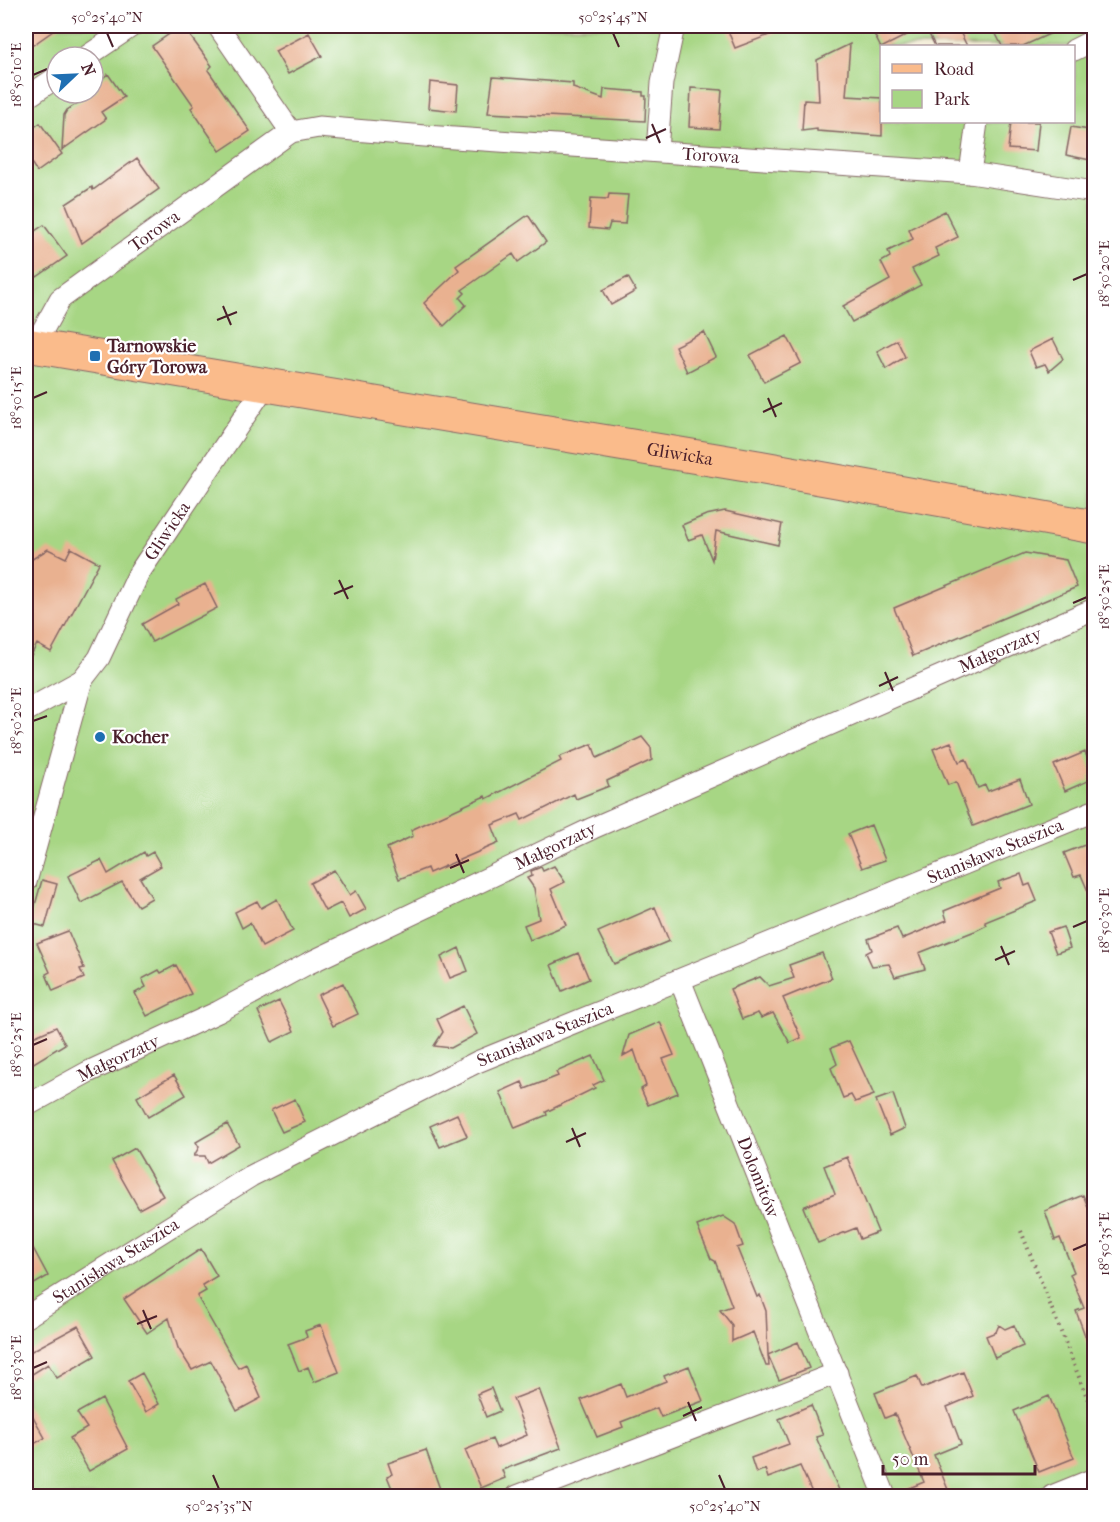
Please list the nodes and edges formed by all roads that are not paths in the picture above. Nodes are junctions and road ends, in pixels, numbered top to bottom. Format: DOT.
graph roads {
  1 [pos="132,26"];
  2 [pos="218,26"];
  3 [pos="674,26"];
  4 [pos="1095,40"];
  5 [pos="104,45"];
  6 [pos="1075,50"];
  7 [pos="45,85"];
  8 [pos="26,98"];
  9 [pos="977,123"];
  10 [pos="291,132"];
  11 [pos="657,151"];
  12 [pos="970,173"];
  13 [pos="1095,192"];
  14 [pos="30,345"];
  15 [pos="265,386"];
  16 [pos="1095,527"];
  17 [pos="1095,609"];
  18 [pos="82,680"];
  19 [pos="26,711"];
  20 [pos="1095,811"];
  21 [pos="26,882"];
  22 [pos="680,980"];
  23 [pos="26,1107"];
  24 [pos="26,1317"];
  25 [pos="837,1373"];
  26 [pos="1095,1479"];
  27 [pos="1072,1493"];
  28 [pos="517,1497"];
  29 [pos="885,1497"];
  30 [pos="1052,1497"];
  1 -- 5 [label="street"];
  2 -- 10 [label="street"];
  3 -- 11 [label="street"];
  4 -- 6 [label="street"];
  7 -- 8 [label="street"];
  9 -- 12 [label="street"];
  10 -- 11 [label="street, Torowa"];
  10 -- 14 [label="street, Torowa"];
  11 -- 12 [label="street, Torowa"];
  12 -- 13 [label="street, Torowa"];
  14 -- 15 [label="main road, Gliwicka"];
  15 -- 16 [label="main road, Gliwicka"];
  15 -- 18 [label="street, Gliwicka"];
  17 -- 23 [label="street, Małgorzaty"];
  18 -- 19 [label="street, Gliwicka"];
  18 -- 21 [label="street, Gliwicka"];
  20 -- 22 [label="street, Stanisława Staszica"];
  22 -- 24 [label="street, Stanisława Staszica"];
  22 -- 25 [label="street, Dolomitów"];
  25 -- 28 [label="street"];
  25 -- 29 [label="street, Dolomitów"];
  26 -- 27 [label="street"];
  27 -- 30 [label="street"];
}
